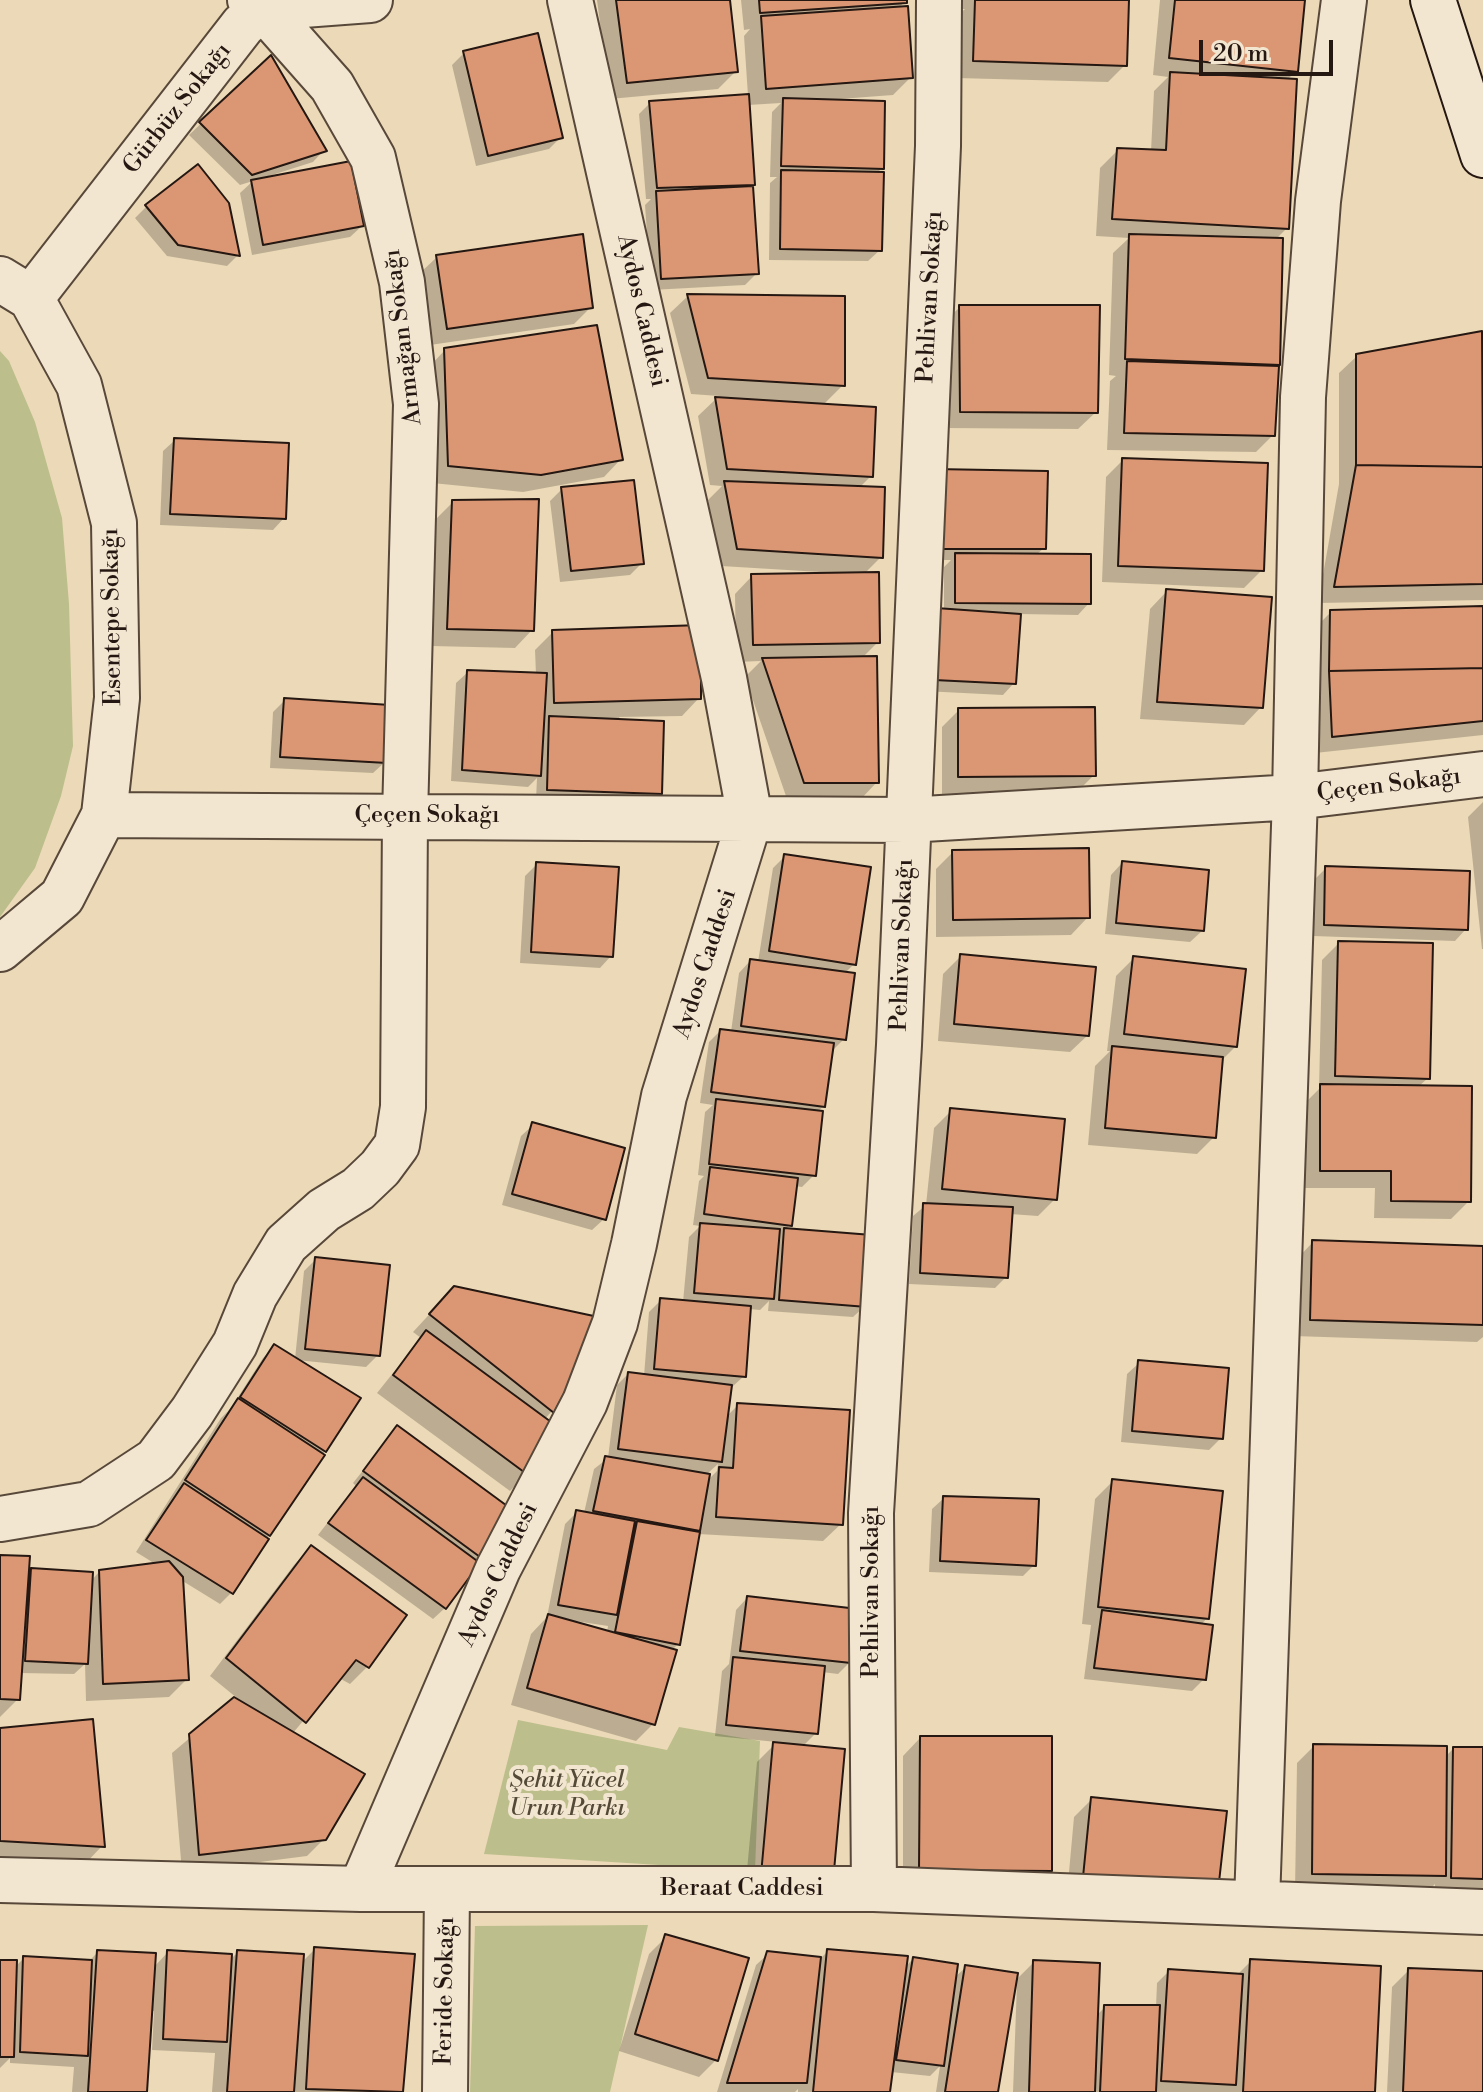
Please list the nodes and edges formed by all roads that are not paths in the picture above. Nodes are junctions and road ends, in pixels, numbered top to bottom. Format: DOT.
graph roads {
  1 [pos="370,0"];
  2 [pos="570,0"];
  3 [pos="939,0"];
  4 [pos="1344,0"];
  5 [pos="1433,0"];
  6 [pos="256,4"];
  7 [pos="1483,155"];
  8 [pos="16,288"];
  9 [pos="1483,774"];
  10 [pos="1295,797"];
  11 [pos="104,815"];
  12 [pos="405,816"];
  13 [pos="750,818"];
  14 [pos="907,820"];
  15 [pos="0,949"];
  16 [pos="0,1519"];
  17 [pos="0,1880"];
  18 [pos="361,1889"];
  19 [pos="447,1889"];
  20 [pos="874,1889"];
  21 [pos="1257,1902"];
  22 [pos="1483,1912"];
  23 [pos="445,2092"];
  1 -- 6 [label="street"];
  2 -- 13 [label="street, Aydos Caddesi"];
  3 -- 14 [label="street, Pehlivan Sokağı"];
  4 -- 10 [label="street"];
  5 -- 7 [label="street"];
  6 -- 8 [label="street, Gürbüz Sokağı"];
  6 -- 12 [label="street, Armağan Sokağı"];
  8 -- 11 [label="street, Esentepe Sokağı"];
  9 -- 10 [label="street, Çeçen Sokağı"];
  10 -- 14 [label="street, Çeçen Sokağı"];
  10 -- 21 [label="street"];
  11 -- 12 [label="street, Çeçen Sokağı"];
  11 -- 15 [label="street, Esentepe Sokağı"];
  12 -- 13 [label="street, Çeçen Sokağı"];
  12 -- 16 [label="street, Armağan Sokağı"];
  13 -- 14 [label="street, Çeçen Sokağı"];
  13 -- 18 [label="street, Aydos Caddesi"];
  14 -- 20 [label="street, Pehlivan Sokağı"];
  17 -- 18 [label="street, Beraat Caddesi"];
  18 -- 19 [label="street, Beraat Caddesi"];
  19 -- 20 [label="street, Beraat Caddesi"];
  19 -- 23 [label="street, Feride Sokağı"];
  20 -- 21 [label="street, Beraat Caddesi"];
  21 -- 22 [label="street, Beraat Caddesi"];
}
